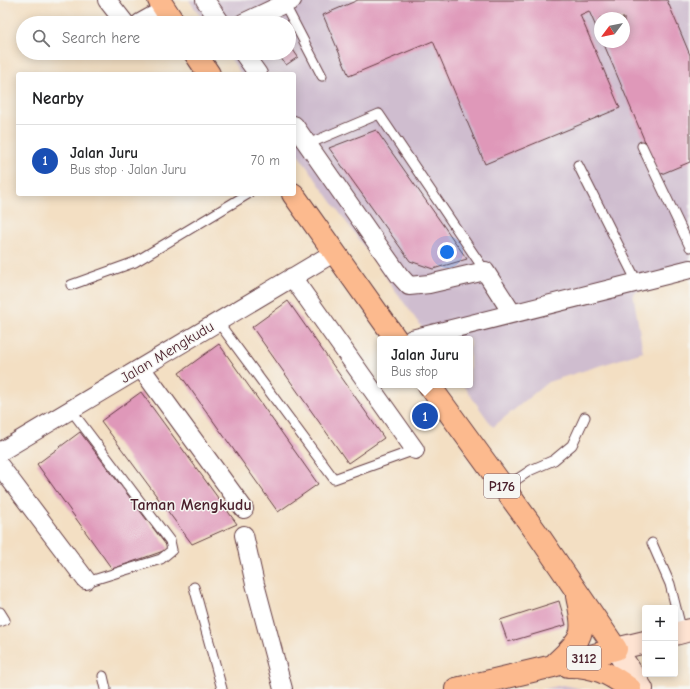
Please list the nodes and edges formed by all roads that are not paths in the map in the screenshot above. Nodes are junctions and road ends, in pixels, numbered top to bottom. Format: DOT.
graph roads {
  1 [pos="108,0"];
  2 [pos="204,0"];
  3 [pos="288,2"];
  4 [pos="166,11"];
  5 [pos="120,16"];
  6 [pos="155,16"];
  7 [pos="216,16"];
  8 [pos="258,16"];
  9 [pos="294,16"];
  10 [pos="296,19"];
  11 [pos="200,60"];
  12 [pos="248,60"];
  13 [pos="208,72"];
  14 [pos="257,72"];
  15 [pos="322,76"];
  16 [pos="296,130"];
  17 [pos="308,144"];
  18 [pos="642,146"];
  19 [pos="578,165"];
  20 [pos="294,196"];
  21 [pos="235,197"];
  22 [pos="690,247"];
  23 [pos="334,252"];
  24 [pos="690,269"];
  25 [pos="485,271"];
  26 [pos="292,277"];
  27 [pos="637,282"];
  28 [pos="71,285"];
  29 [pos="512,313"];
  30 [pos="218,322"];
  31 [pos="394,336"];
  32 [pos="424,336"];
  33 [pos="141,368"];
  34 [pos="431,388"];
  35 [pos="71,410"];
  36 [pos="585,417"];
  37 [pos="415,450"];
  38 [pos="0,452"];
  39 [pos="0,466"];
  40 [pos="504,488"];
  41 [pos="244,509"];
  42 [pos="244,535"];
  43 [pos="652,543"];
  44 [pos="86,580"];
  45 [pos="194,587"];
  46 [pos="575,588"];
  47 [pos="0,612"];
  48 [pos="0,622"];
  49 [pos="681,634"];
  50 [pos="642,643"];
  51 [pos="616,649"];
  52 [pos="553,666"];
  53 [pos="103,676"];
  54 [pos="647,677"];
  55 [pos="106,689"];
  56 [pos="222,689"];
  57 [pos="283,689"];
  58 [pos="456,689"];
  59 [pos="630,689"];
  60 [pos="644,689"];
  1 -- 5 [label="street"];
  2 -- 7 [label="street"];
  3 -- 8 [label="street"];
  3 -- 9 [label="lane"];
  4 -- 6 [label="street"];
  10 -- 15 [label="lane"];
  11 -- 13 [label="main road"];
  12 -- 14 [label="street"];
  16 -- 17 [label="street"];
  17 -- 25 [label="street"];
  17 -- 25 [label="lane"];
  18 -- 22 [label="lane"];
  19 -- 27 [label="lane"];
  20 -- 23 [label="main road"];
  21 -- 28 [label="lane"];
  23 -- 26 [label="street, Jalan Mengkudu"];
  23 -- 31 [label="main road"];
  24 -- 27 [label="street"];
  25 -- 29 [label="street"];
  26 -- 30 [label="street, Jalan Mengkudu"];
  26 -- 37 [label="street"];
  27 -- 29 [label="street"];
  29 -- 32 [label="street"];
  30 -- 33 [label="street, Jalan Mengkudu"];
  30 -- 37 [label="lane"];
  33 -- 35 [label="street, Jalan Mengkudu"];
  33 -- 41 [label="street"];
  34 -- 40 [label="main road, P176"];
  35 -- 38 [label="street, Jalan Mengkudu"];
  35 -- 44 [label="lane"];
  36 -- 40 [label="lane"];
  39 -- 44 [label="street"];
  40 -- 46 [label="main road, P176"];
  42 -- 57 [label="street"];
  43 -- 49 [label="lane"];
  45 -- 56 [label="lane"];
  46 -- 51 [label="main road, P176"];
  46 -- 52 [label="main road"];
  47 -- 48 [label="lane"];
  50 -- 51 [label="street"];
  51 -- 52 [label="main road, 3112"];
  51 -- 60 [label="street, P176"];
  52 -- 58 [label="main road, 3112"];
  52 -- 59 [label="main road"];
  53 -- 55 [label="lane"];
  54 -- 60 [label="street"];
}
